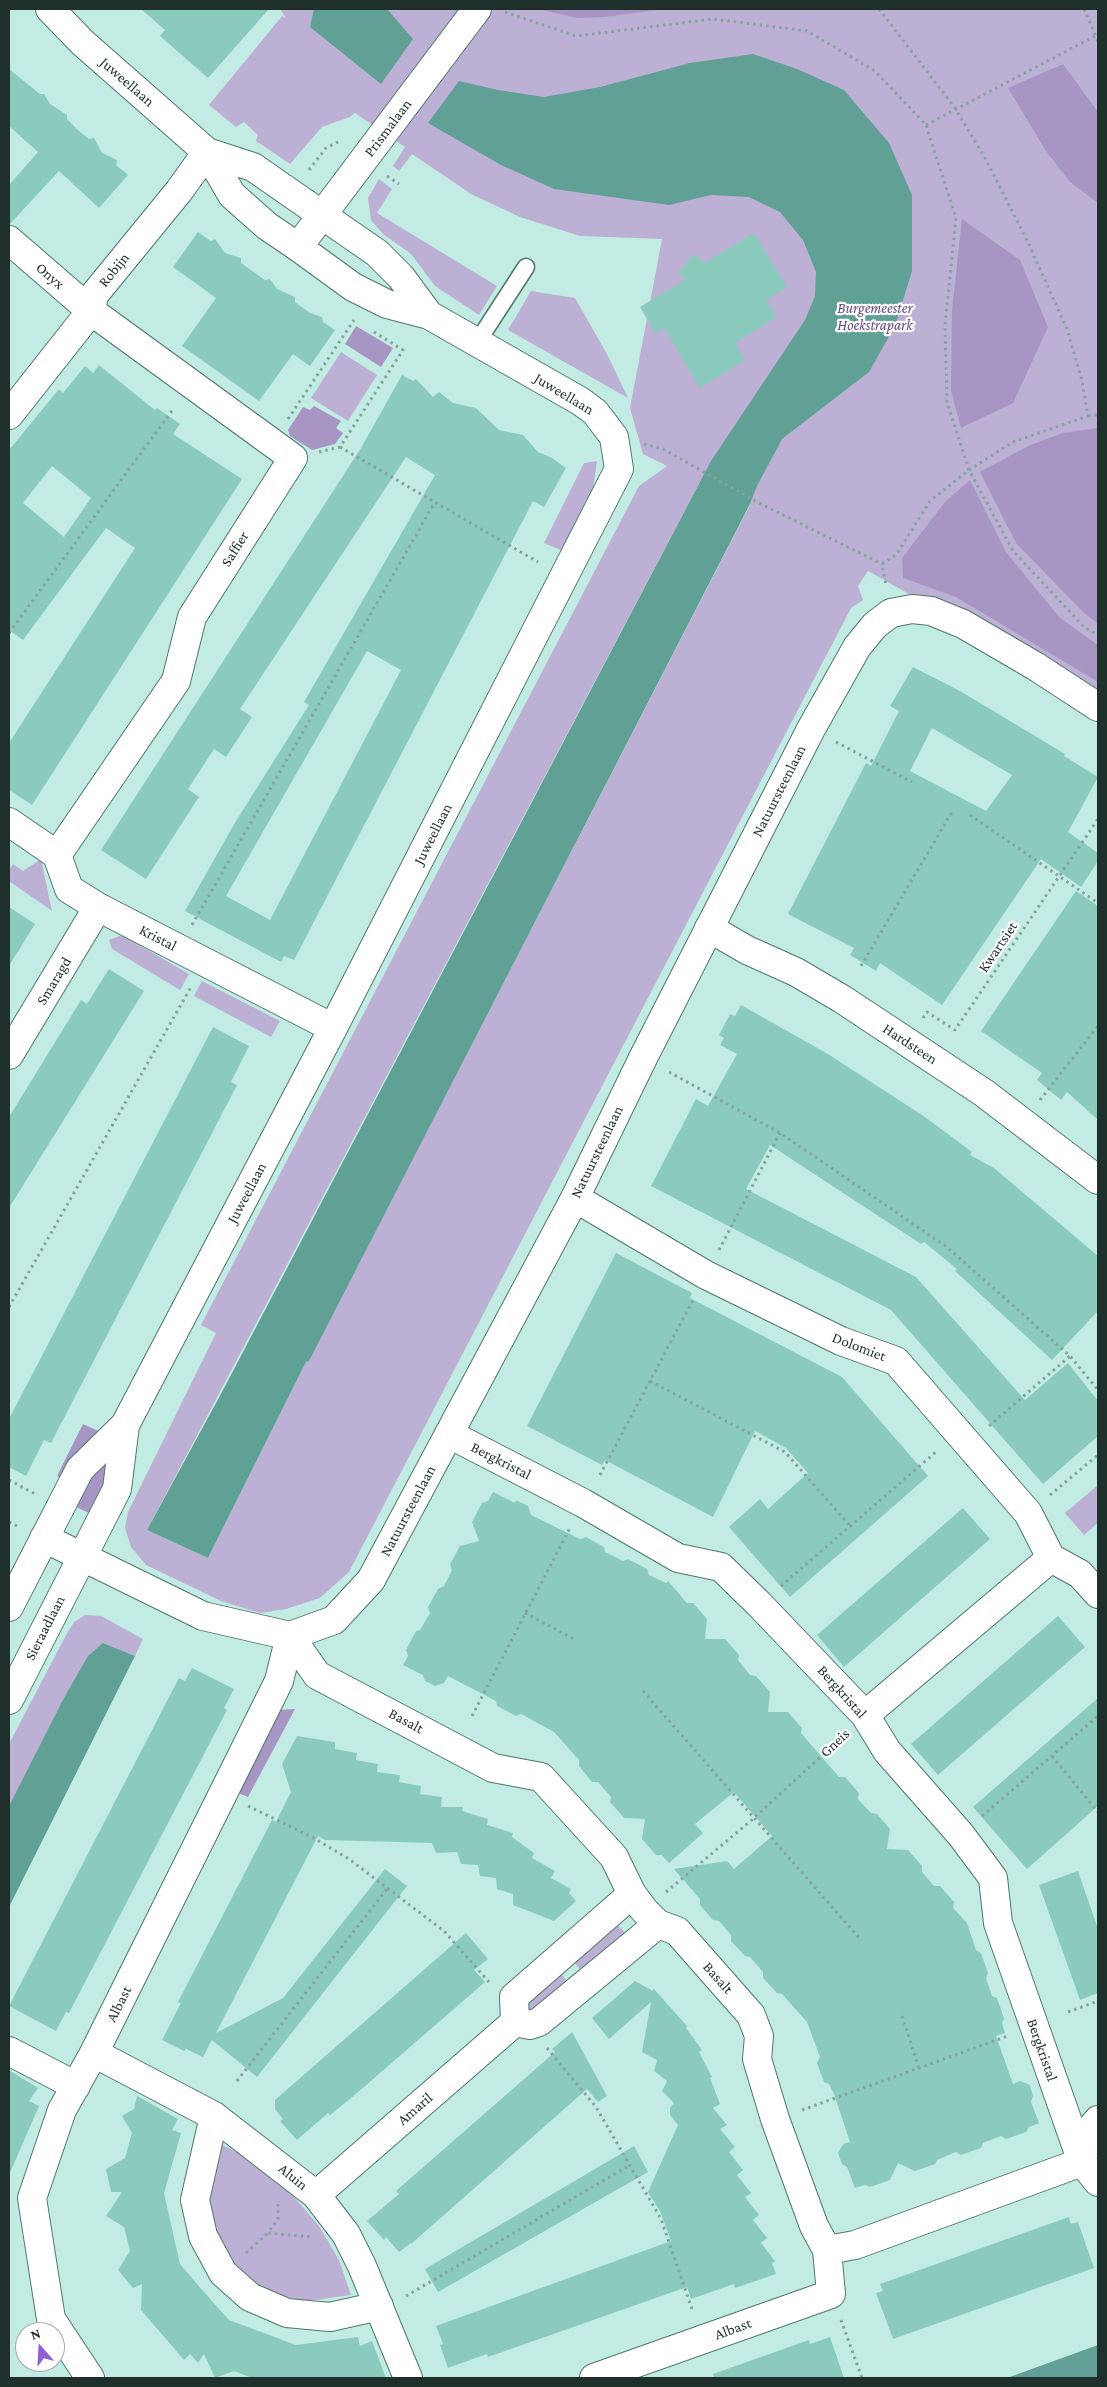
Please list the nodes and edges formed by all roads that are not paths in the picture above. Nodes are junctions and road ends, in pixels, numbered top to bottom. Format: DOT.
graph roads {
  1 [pos="50,9"];
  2 [pos="477,9"];
  3 [pos="207,152"];
  4 [pos="322,215"];
  5 [pos="9,240"];
  6 [pos="298,247"];
  7 [pos="526,267"];
  8 [pos="91,311"];
  9 [pos="429,315"];
  10 [pos="476,344"];
  11 [pos="9,415"];
  12 [pos="1098,707"];
  13 [pos="9,822"];
  14 [pos="57,855"];
  15 [pos="98,907"];
  16 [pos="709,928"];
  17 [pos="333,1028"];
  18 [pos="9,1055"];
  19 [pos="1098,1180"];
  20 [pos="575,1198"];
  21 [pos="125,1425"];
  22 [pos="449,1434"];
  23 [pos="44,1538"];
  24 [pos="82,1555"];
  25 [pos="1051,1558"];
  26 [pos="1098,1594"];
  27 [pos="9,1607"];
  28 [pos="290,1636"];
  29 [pos="9,1700"];
  30 [pos="865,1715"];
  31 [pos="645,1909"];
  32 [pos="515,2022"];
  33 [pos="9,2050"];
  34 [pos="94,2053"];
  35 [pos="76,2086"];
  36 [pos="214,2116"];
  37 [pos="1098,2120"];
  38 [pos="1090,2172"];
  39 [pos="316,2196"];
  40 [pos="827,2250"];
  41 [pos="380,2308"];
  42 [pos="90,2378"];
  43 [pos="408,2378"];
  44 [pos="594,2378"];
  1 -- 3 [label="street, Juweellaan"];
  2 -- 4 [label="street, Prismalaan"];
  3 -- 4 [label="street, Juweellaan"];
  3 -- 6 [label="street, Juweellaan"];
  3 -- 8 [label="street, Robijn"];
  4 -- 6 [label="street, Prismalaan"];
  4 -- 9 [label="street, Juweellaan"];
  5 -- 8 [label="street, Onyx"];
  6 -- 9 [label="street, Juweellaan"];
  7 -- 10 [label="lane"];
  8 -- 11 [label="street, Robijn"];
  8 -- 14 [label="street, Saffier"];
  9 -- 10 [label="street, Juweellaan"];
  10 -- 17 [label="street, Juweellaan"];
  12 -- 16 [label="street, Natuursteenlaan"];
  13 -- 14 [label="street"];
  14 -- 15 [label="street, Kristal"];
  15 -- 17 [label="street, Kristal"];
  15 -- 18 [label="street, Smaragd"];
  16 -- 19 [label="street, Hardsteen"];
  16 -- 20 [label="street, Natuursteenlaan"];
  17 -- 21 [label="street, Juweellaan"];
  20 -- 22 [label="street, Natuursteenlaan"];
  20 -- 25 [label="street, Dolomiet"];
  21 -- 23 [label="street, Juweellaan"];
  21 -- 24 [label="street, Juweellaan"];
  22 -- 28 [label="street, Natuursteenlaan"];
  22 -- 30 [label="street, Bergkristal"];
  23 -- 24 [label="street"];
  23 -- 27 [label="street"];
  24 -- 28 [label="street"];
  24 -- 29 [label="street, Sieraadlaan"];
  25 -- 26 [label="street"];
  25 -- 30 [label="street"];
  28 -- 31 [label="street, Basalt"];
  28 -- 34 [label="street, Albast"];
  30 -- 38 [label="street, Bergkristal"];
  31 -- 32 [label="street"];
  31 -- 32 [label="street"];
  31 -- 40 [label="street, Basalt"];
  32 -- 39 [label="street, Amaril"];
  33 -- 35 [label="street"];
  34 -- 35 [label="street, Albast"];
  34 -- 36 [label="street, Aluin"];
  35 -- 42 [label="street, Albast"];
  36 -- 39 [label="street, Aluin"];
  36 -- 41 [label="street"];
  37 -- 38 [label="street"];
  38 -- 40 [label="street"];
  39 -- 41 [label="street, Aluin"];
  40 -- 44 [label="street, Albast"];
  41 -- 43 [label="street, Aluin"];
}
